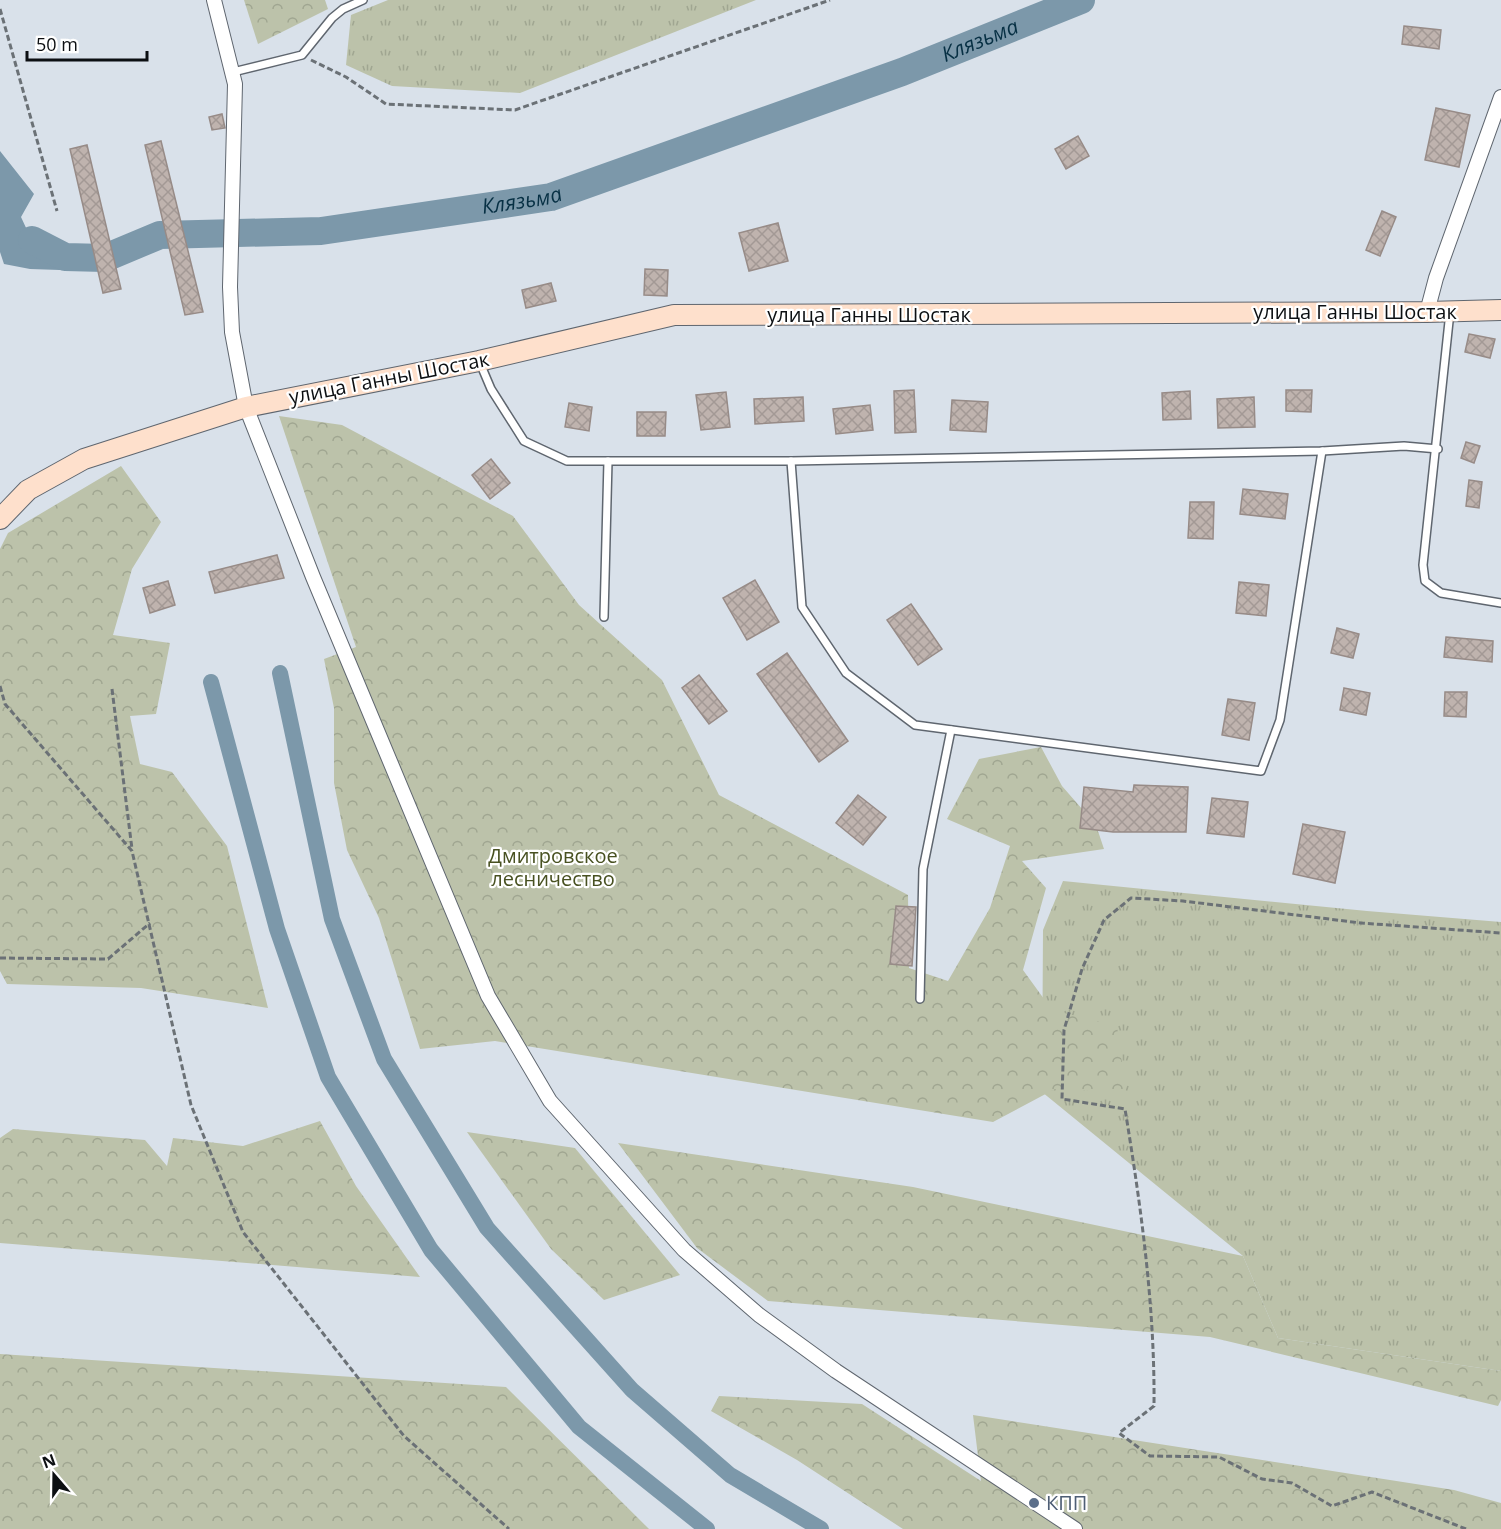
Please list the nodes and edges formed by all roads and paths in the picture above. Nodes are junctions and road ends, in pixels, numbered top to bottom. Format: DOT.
graph roads {
  1 [pos="214,0"];
  2 [pos="363,0"];
  3 [pos="830,0"];
  4 [pos="0,9"];
  5 [pos="302,55"];
  6 [pos="233,72"];
  7 [pos="1501,97"];
  8 [pos="57,211"];
  9 [pos="1501,309"];
  10 [pos="1427,312"];
  11 [pos="1450,312"];
  12 [pos="480,361"];
  13 [pos="246,407"];
  14 [pos="1438,449"];
  15 [pos="1322,452"];
  16 [pos="608,461"];
  17 [pos="791,461"];
  18 [pos="0,519"];
  19 [pos="1501,603"];
  20 [pos="604,616"];
  21 [pos="0,686"];
  22 [pos="112,689"];
  23 [pos="951,730"];
  24 [pos="132,851"];
  25 [pos="150,923"];
  26 [pos="1501,933"];
  27 [pos="0,958"];
  28 [pos="920,999"];
  29 [pos="509,1529"];
  30 [pos="1075,1529"];
  31 [pos="1466,1529"];
  1 -- 6 [label="street"];
  2 -- 5 [label="lane"];
  3 -- 5 [label="path"];
  4 -- 8 [label="path"];
  5 -- 6 [label="lane"];
  6 -- 13 [label="street"];
  7 -- 10 [label="street"];
  9 -- 11 [label="main road, улица Ганны Шостак"];
  10 -- 11 [label="main road, улица Ганны Шостак"];
  10 -- 12 [label="main road, улица Ганны Шостак"];
  11 -- 14 [label="lane"];
  12 -- 13 [label="main road, улица Ганны Шостак"];
  12 -- 16 [label="lane"];
  13 -- 18 [label="main road, улица Ганны Шостак"];
  13 -- 30 [label="street"];
  14 -- 15 [label="lane"];
  14 -- 19 [label="lane"];
  15 -- 17 [label="lane"];
  15 -- 23 [label="lane"];
  16 -- 17 [label="lane"];
  16 -- 20 [label="lane"];
  17 -- 23 [label="lane"];
  21 -- 24 [label="path"];
  22 -- 24 [label="path"];
  23 -- 28 [label="lane"];
  24 -- 25 [label="path"];
  25 -- 27 [label="path"];
  25 -- 29 [label="path"];
  26 -- 31 [label="path"];
}
